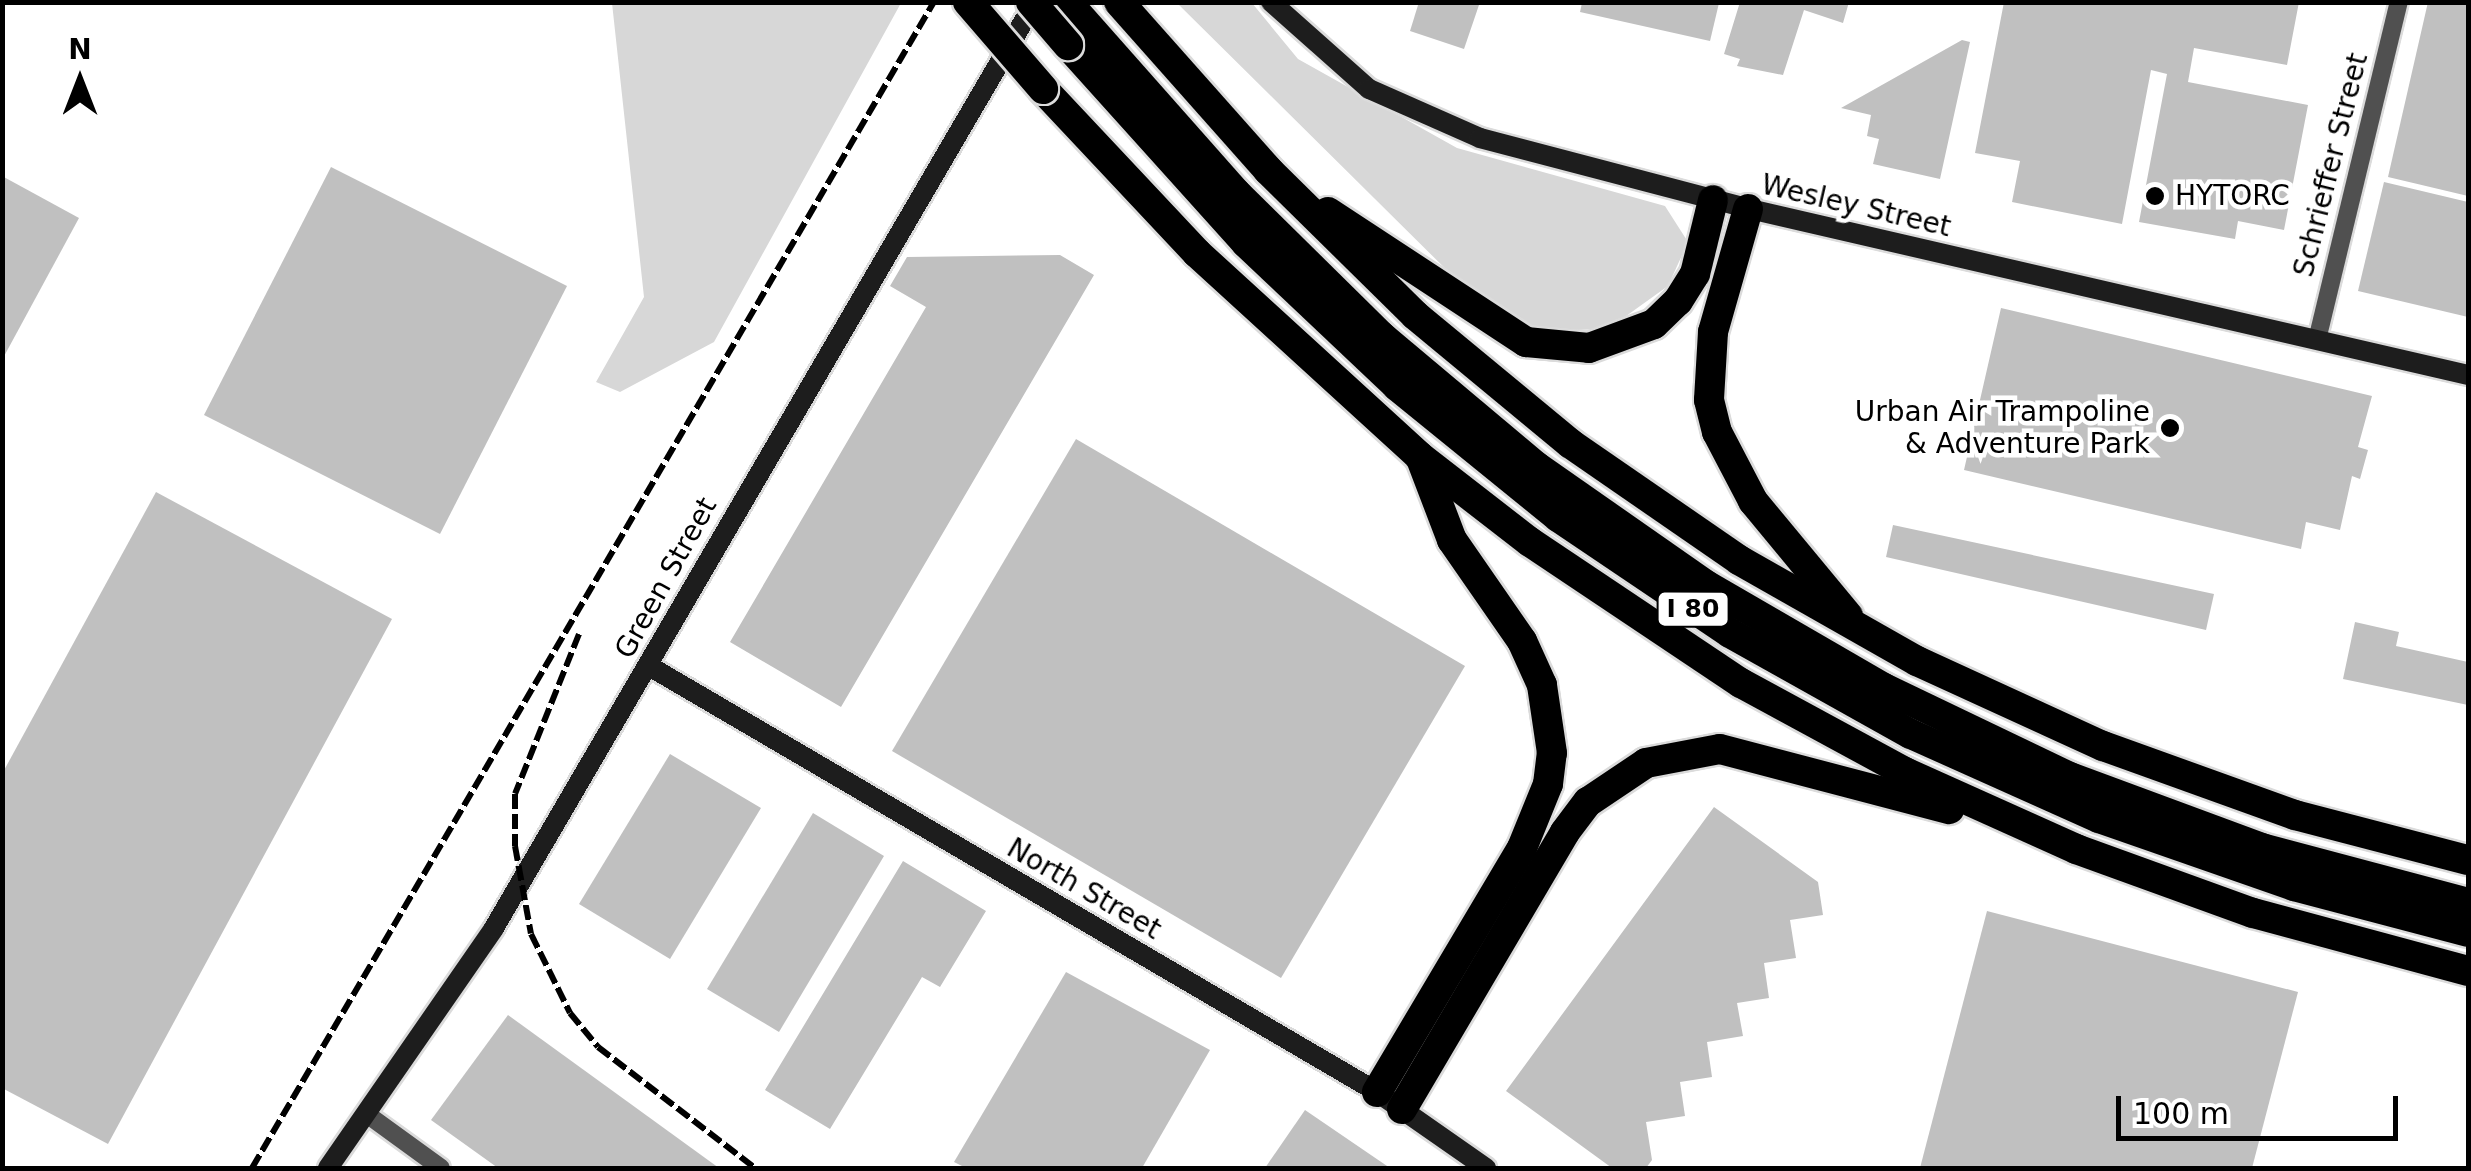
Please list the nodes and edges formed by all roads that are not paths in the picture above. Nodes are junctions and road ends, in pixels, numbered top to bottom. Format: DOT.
graph roads {
  1 [pos="968,2"];
  2 [pos="1033,2"];
  3 [pos="1119,2"];
  4 [pos="1271,2"];
  5 [pos="2399,2"];
  6 [pos="1073,23"];
  7 [pos="1268,170"];
  8 [pos="1713,200"];
  9 [pos="1748,209"];
  10 [pos="2317,340"];
  11 [pos="2468,376"];
  12 [pos="1420,456"];
  13 [pos="1861,632"];
  14 [pos="649,666"];
  15 [pos="2050,838"];
  16 [pos="2468,860"];
  17 [pos="2468,904"];
  18 [pos="2468,932"];
  19 [pos="2468,971"];
  20 [pos="1389,1100"];
  21 [pos="368,1115"];
  22 [pos="328,1168"];
  23 [pos="441,1168"];
  24 [pos="1486,1168"];
  1 -- 12 [label="highway, I 80, bridge"];
  2 -- 6 [label="highway, I 80, bridge"];
  2 -- 14 [label="street, Green Street"];
  3 -- 7 [label="highway, I 80"];
  4 -- 8 [label="street, Wesley Street"];
  5 -- 10 [label="street, Schrieffer Street"];
  6 -- 17 [label="highway, I 80"];
  6 -- 18 [label="highway, I 80"];
  7 -- 8 [label="highway"];
  7 -- 13 [label="highway, I 80"];
  8 -- 9 [label="street, Wesley Street"];
  9 -- 10 [label="street, Wesley Street"];
  9 -- 13 [label="highway"];
  10 -- 11 [label="street, Wesley Street"];
  12 -- 15 [label="highway, I 80"];
  12 -- 20 [label="highway"];
  13 -- 16 [label="highway, I 80"];
  14 -- 20 [label="street, North Street"];
  14 -- 21 [label="street, Green Street"];
  15 -- 19 [label="highway, I 80"];
  15 -- 20 [label="highway"];
  20 -- 24 [label="street, North Street"];
  21 -- 22 [label="street, Green Street"];
  21 -- 23 [label="street"];
}
